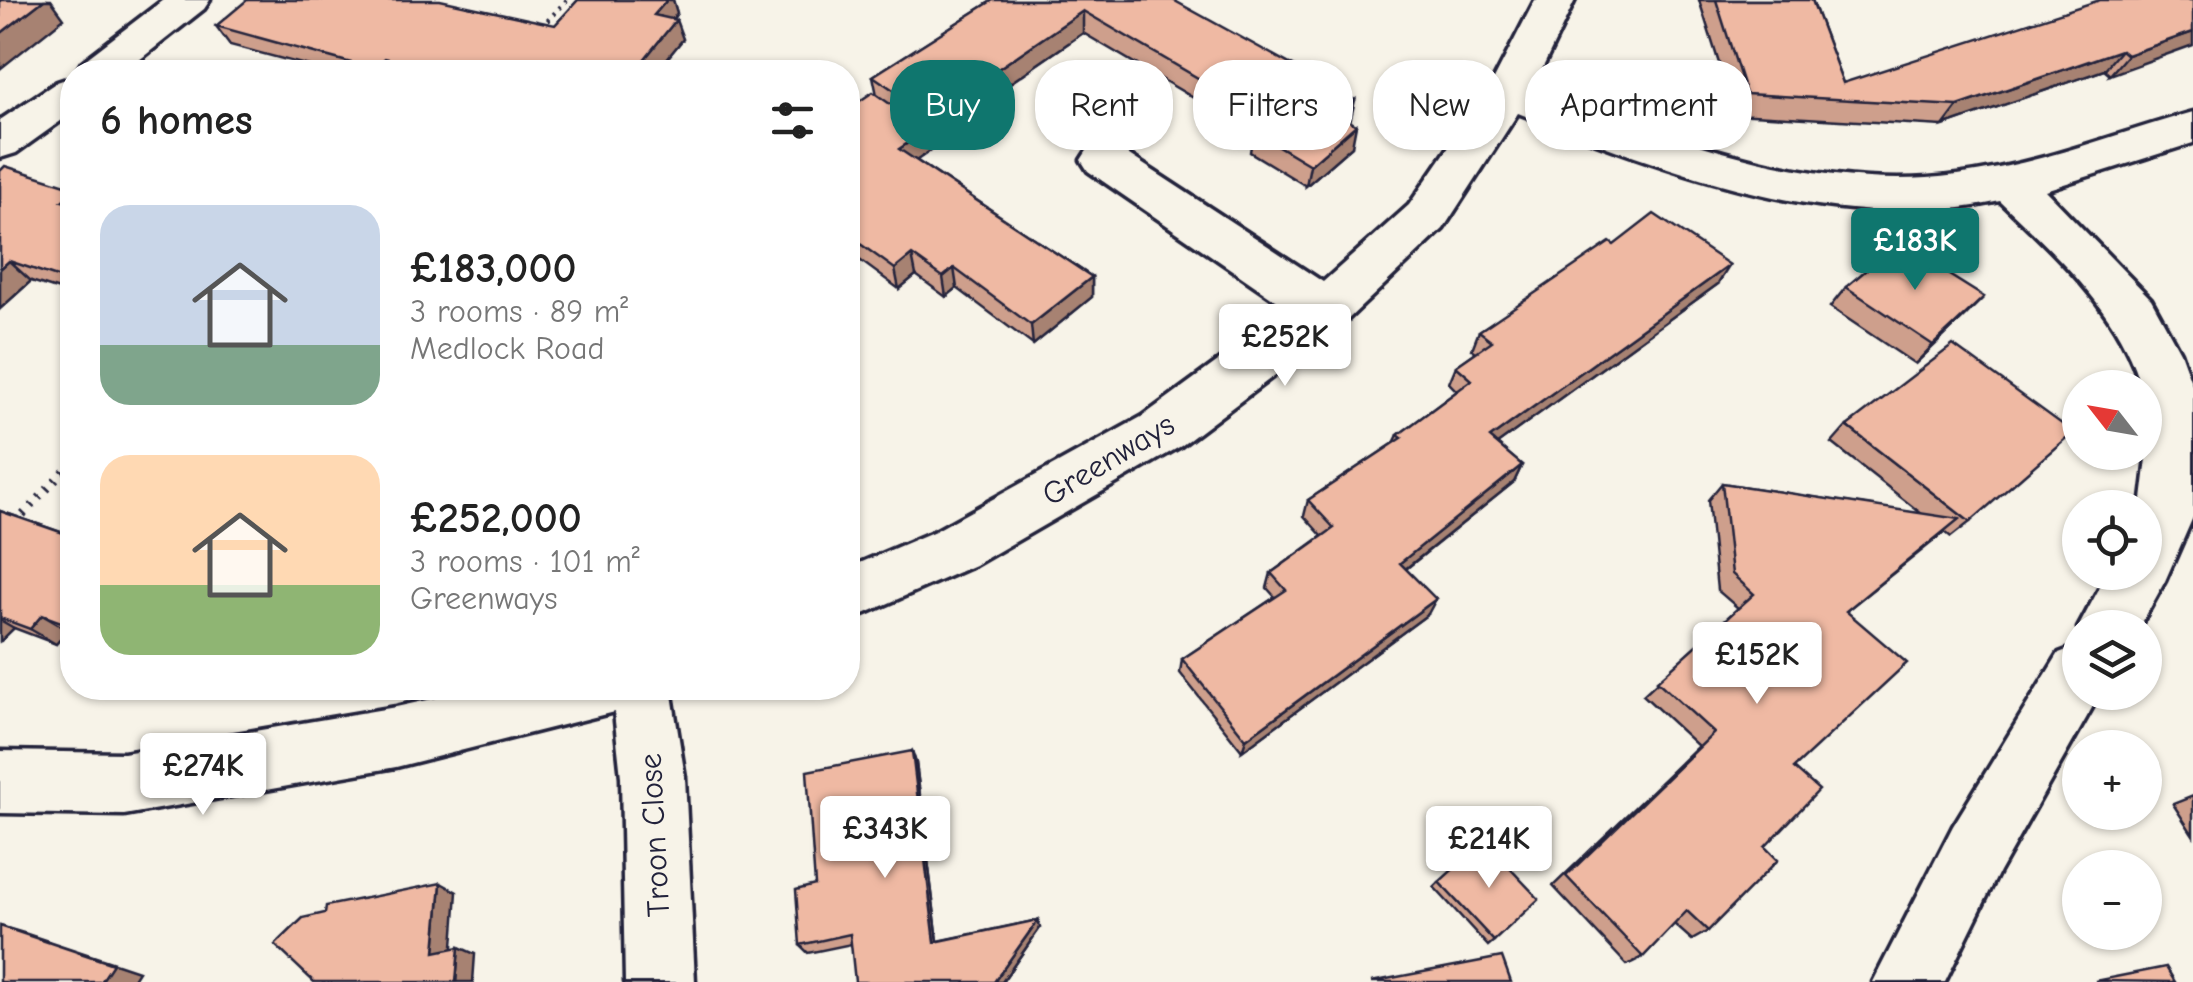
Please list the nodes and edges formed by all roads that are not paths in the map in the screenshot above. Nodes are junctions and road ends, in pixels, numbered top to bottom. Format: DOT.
graph roads {
  1 [pos="190,0"];
  2 [pos="1556,0"];
  3 [pos="115,60"];
  4 [pos="1509,94"];
  5 [pos="60,102"];
  6 [pos="2193,127"];
  7 [pos="0,142"];
  8 [pos="1104,160"];
  9 [pos="2008,182"];
  10 [pos="1326,309"];
  11 [pos="2162,543"];
  12 [pos="860,589"];
  13 [pos="553,700"];
  14 [pos="643,700"];
  15 [pos="2062,703"];
  16 [pos="0,782"];
  17 [pos="660,982"];
  18 [pos="1908,982"];
  1 -- 3 [label="street"];
  2 -- 4 [label="street, Greenways"];
  4 -- 9 [label="street"];
  4 -- 10 [label="street, Greenways"];
  5 -- 7 [label="street"];
  6 -- 9 [label="street"];
  8 -- 10 [label="street"];
  9 -- 11 [label="street"];
  10 -- 12 [label="street, Greenways"];
  13 -- 16 [label="street"];
  14 -- 17 [label="street, Troon Close"];
  15 -- 18 [label="street"];
}
